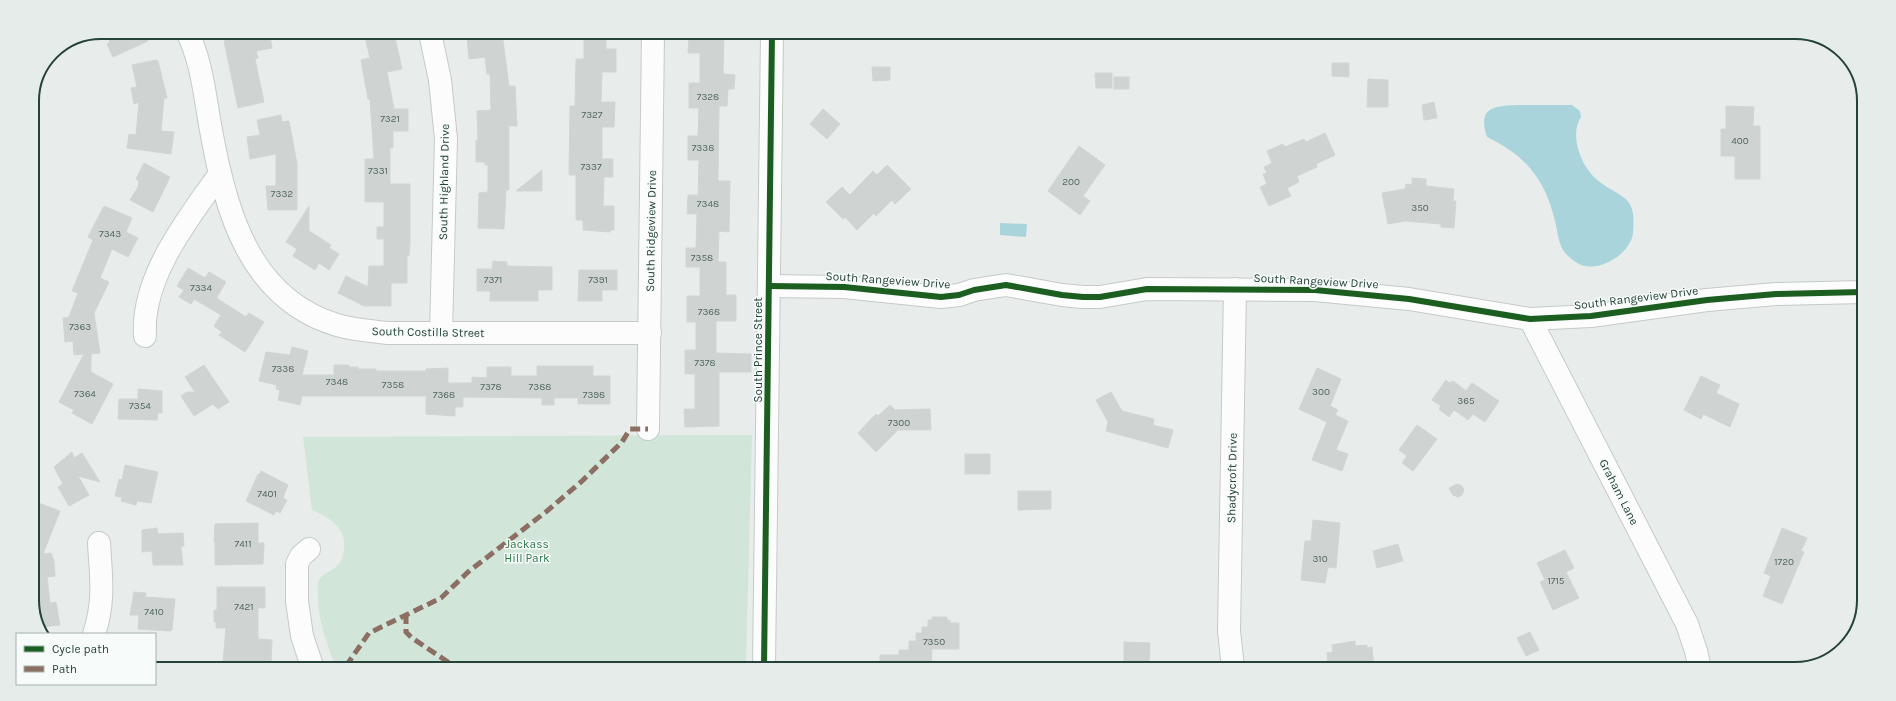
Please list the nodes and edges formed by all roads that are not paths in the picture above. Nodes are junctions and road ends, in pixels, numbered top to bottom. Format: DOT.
graph roads {
  1 [pos="189,39"];
  2 [pos="431,39"];
  3 [pos="653,39"];
  4 [pos="772,39"];
  5 [pos="219,175"];
  6 [pos="769,286"];
  7 [pos="1235,289"];
  8 [pos="1857,292"];
  9 [pos="1530,319"];
  10 [pos="441,332"];
  11 [pos="650,333"];
  12 [pos="145,336"];
  13 [pos="648,429"];
  14 [pos="99,543"];
  15 [pos="309,549"];
  16 [pos="94,633"];
  17 [pos="311,662"];
  18 [pos="764,662"];
  19 [pos="1233,662"];
  20 [pos="1698,662"];
  1 -- 5 [label="street, South Costilla Street"];
  2 -- 10 [label="street, South Highland Drive"];
  3 -- 11 [label="street, South Ridgeview Drive"];
  4 -- 6 [label="street, South Prince Street"];
  5 -- 10 [label="street, South Costilla Street"];
  5 -- 12 [label="street"];
  6 -- 7 [label="street, South Rangeview Drive"];
  6 -- 18 [label="street, South Prince Street"];
  7 -- 9 [label="street, South Rangeview Drive"];
  7 -- 19 [label="street, Shadycroft Drive"];
  8 -- 9 [label="street, South Rangeview Drive"];
  9 -- 20 [label="street, Graham Lane"];
  10 -- 11 [label="street, South Costilla Street"];
  11 -- 13 [label="street, South Ridgeview Drive"];
  14 -- 16 [label="street"];
  15 -- 17 [label="street"];
}
